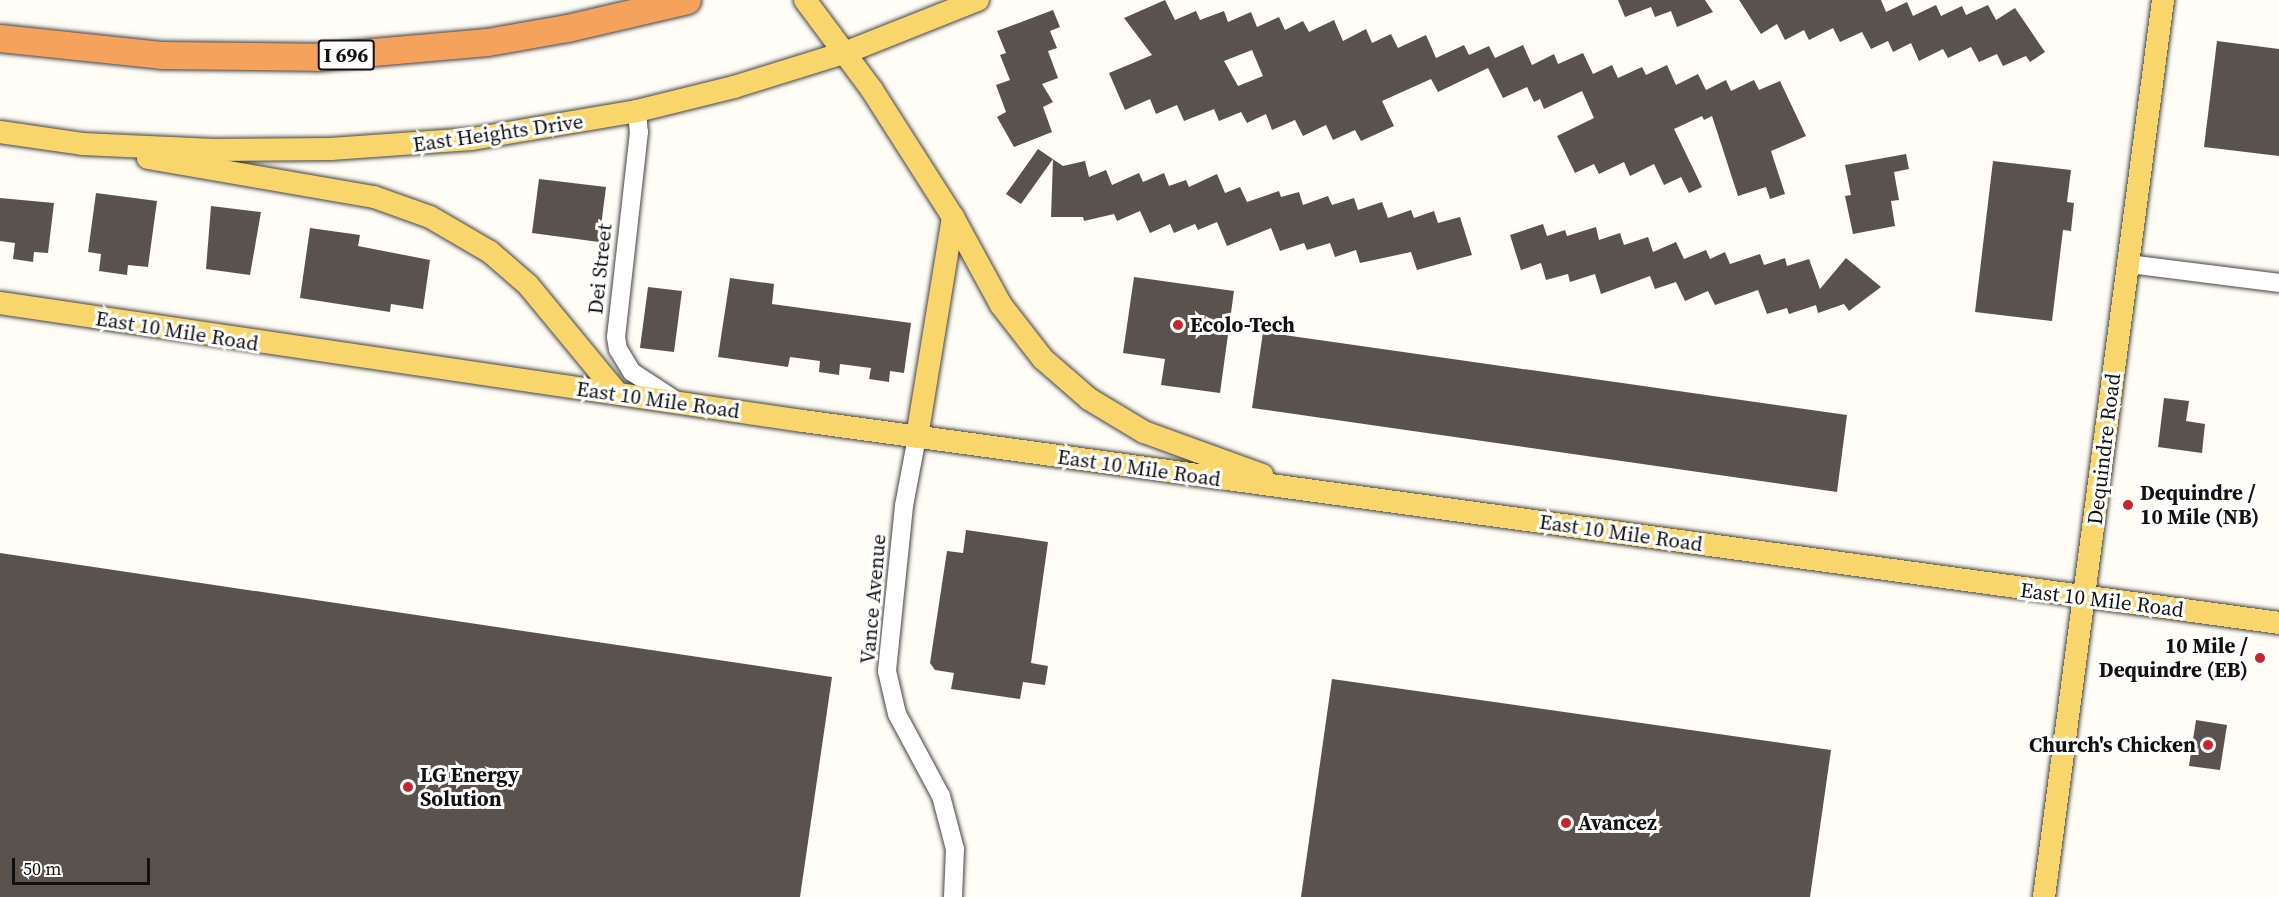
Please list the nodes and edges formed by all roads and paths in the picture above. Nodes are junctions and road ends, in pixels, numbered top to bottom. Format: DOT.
graph roads {
  1 [pos="687,0"];
  2 [pos="978,0"];
  3 [pos="2163,0"];
  4 [pos="808,3"];
  5 [pos="0,38"];
  6 [pos="847,52"];
  7 [pos="637,111"];
  8 [pos="0,132"];
  9 [pos="82,144"];
  10 [pos="953,217"];
  11 [pos="2129,264"];
  12 [pos="2279,283"];
  13 [pos="0,303"];
  14 [pos="618,394"];
  15 [pos="680,403"];
  16 [pos="917,437"];
  17 [pos="1300,488"];
  18 [pos="2085,599"];
  19 [pos="2279,623"];
  20 [pos="953,897"];
  21 [pos="2044,897"];
  1 -- 5 [label="highway, I 696"];
  2 -- 6 [label="main road, East Heights Drive"];
  3 -- 11 [label="main road, Dequindre Road"];
  4 -- 6 [label="main road"];
  6 -- 7 [label="main road, East Heights Drive"];
  6 -- 10 [label="main road"];
  7 -- 9 [label="main road, East Heights Drive"];
  7 -- 15 [label="street, Dei Street"];
  8 -- 9 [label="main road, East Heights Drive"];
  9 -- 14 [label="main road"];
  10 -- 16 [label="main road"];
  10 -- 17 [label="main road"];
  11 -- 12 [label="street"];
  11 -- 18 [label="main road, Dequindre Road"];
  13 -- 14 [label="main road, East 10 Mile Road"];
  14 -- 15 [label="main road, East 10 Mile Road"];
  15 -- 16 [label="main road, East 10 Mile Road"];
  16 -- 17 [label="main road, East 10 Mile Road"];
  16 -- 20 [label="street, Vance Avenue"];
  17 -- 18 [label="main road, East 10 Mile Road"];
  18 -- 19 [label="main road, East 10 Mile Road"];
  18 -- 21 [label="main road, Dequindre Road"];
}
